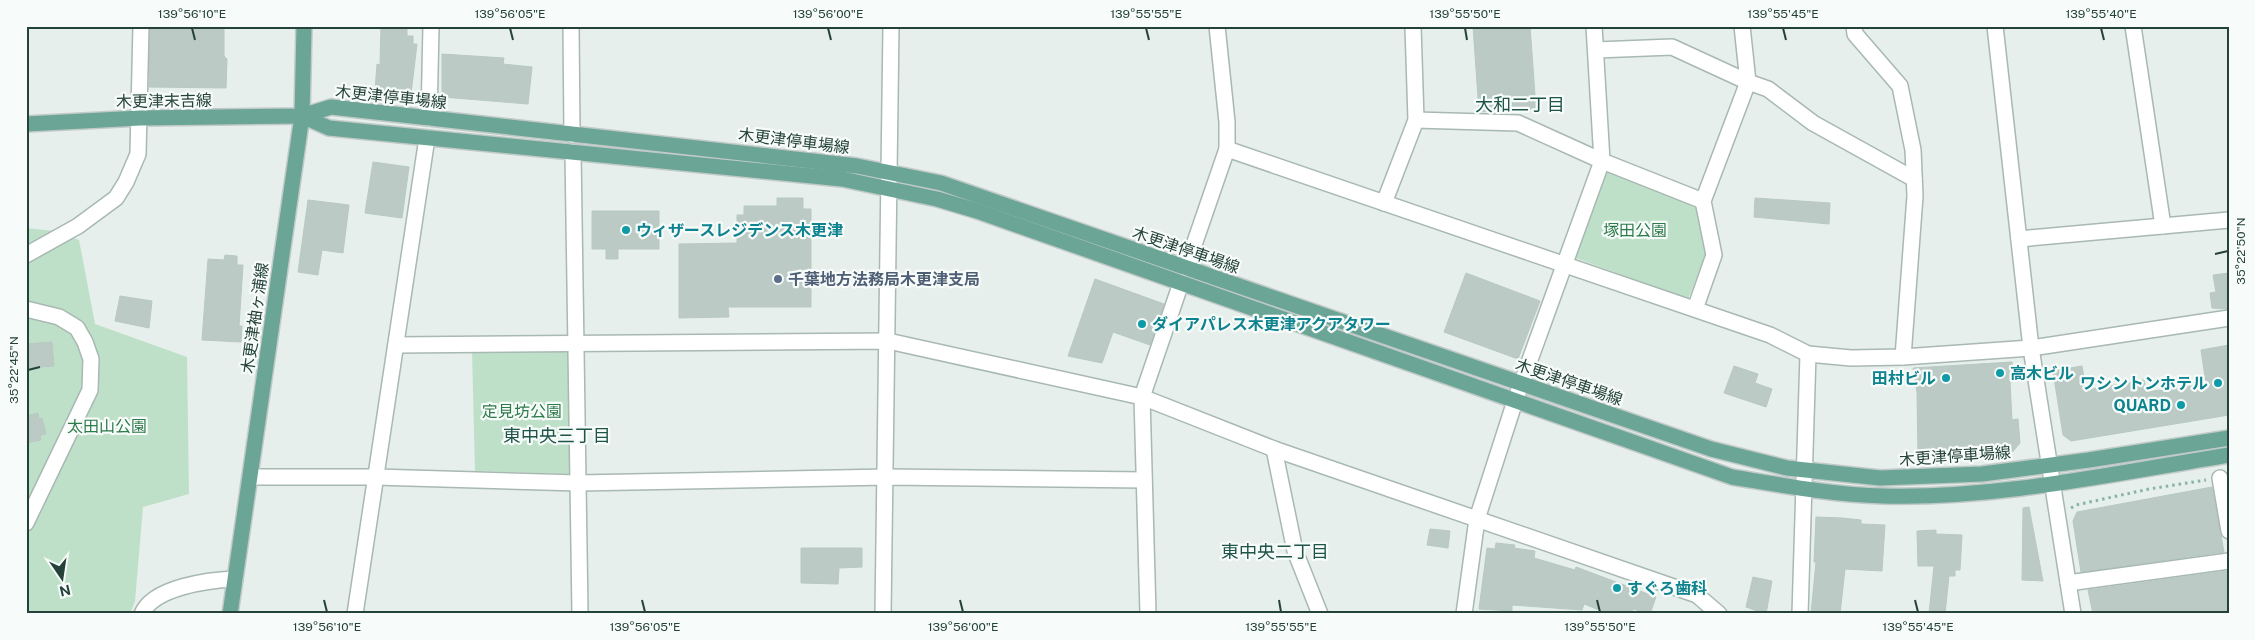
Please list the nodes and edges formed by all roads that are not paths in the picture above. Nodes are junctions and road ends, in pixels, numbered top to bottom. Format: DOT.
graph roads {
  1 [pos="141,26"];
  2 [pos="304,26"];
  3 [pos="430,26"];
  4 [pos="571,26"];
  5 [pos="891,26"];
  6 [pos="1217,26"];
  7 [pos="1413,26"];
  8 [pos="1594,26"];
  9 [pos="1742,26"];
  10 [pos="1854,26"];
  11 [pos="1995,26"];
  12 [pos="2133,26"];
  13 [pos="1596,50"];
  14 [pos="1748,82"];
  15 [pos="302,116"];
  16 [pos="140,118"];
  17 [pos="429,118"];
  18 [pos="1416,120"];
  19 [pos="26,124"];
  20 [pos="572,135"];
  21 [pos="427,138"];
  22 [pos="1228,149"];
  23 [pos="573,152"];
  24 [pos="1602,160"];
  25 [pos="888,173"];
  26 [pos="1914,179"];
  27 [pos="889,189"];
  28 [pos="1703,201"];
  29 [pos="1384,203"];
  30 [pos="2229,220"];
  31 [pos="2163,226"];
  32 [pos="2019,239"];
  33 [pos="26,255"];
  34 [pos="1564,264"];
  35 [pos="1184,275"];
  36 [pos="26,309"];
  37 [pos="1695,309"];
  38 [pos="2229,318"];
  39 [pos="888,341"];
  40 [pos="576,343"];
  41 [pos="396,345"];
  42 [pos="2031,348"];
  43 [pos="1808,354"];
  44 [pos="1903,357"];
  45 [pos="1521,384"];
  46 [pos="1142,398"];
  47 [pos="1515,400"];
  48 [pos="2229,438"];
  49 [pos="1274,449"];
  50 [pos="2229,454"];
  51 [pos="2050,465"];
  52 [pos="1803,470"];
  53 [pos="250,477"];
  54 [pos="376,477"];
  55 [pos="887,477"];
  56 [pos="2220,478"];
  57 [pos="1144,480"];
  58 [pos="578,483"];
  59 [pos="2052,483"];
  60 [pos="1804,488"];
  61 [pos="1477,519"];
  62 [pos="26,523"];
  63 [pos="2229,531"];
  64 [pos="2229,561"];
  65 [pos="235,579"];
  66 [pos="2068,583"];
  67 [pos="142,614"];
  68 [pos="230,614"];
  69 [pos="355,614"];
  70 [pos="580,614"];
  71 [pos="883,614"];
  72 [pos="1148,614"];
  73 [pos="1314,614"];
  74 [pos="1320,614"];
  75 [pos="1325,614"];
  76 [pos="1464,614"];
  77 [pos="1719,614"];
  78 [pos="1800,614"];
  79 [pos="2073,614"];
  1 -- 16 [label="street"];
  2 -- 15 [label="main road, 木更津袖ヶ浦線"];
  3 -- 17 [label="street"];
  4 -- 20 [label="street"];
  5 -- 25 [label="street"];
  6 -- 22 [label="street"];
  7 -- 18 [label="street"];
  8 -- 13 [label="street"];
  9 -- 14 [label="street"];
  10 -- 26 [label="street"];
  11 -- 32 [label="street"];
  12 -- 31 [label="street"];
  13 -- 14 [label="street"];
  13 -- 24 [label="street"];
  14 -- 26 [label="street"];
  14 -- 28 [label="street"];
  15 -- 16 [label="main road, 木更津末吉線"];
  15 -- 17 [label="main road, 木更津停車場線"];
  15 -- 21 [label="main road, 木更津停車場線"];
  15 -- 53 [label="main road, 木更津袖ヶ浦線"];
  16 -- 19 [label="main road, 木更津末吉線"];
  16 -- 33 [label="street"];
  17 -- 20 [label="main road, 木更津停車場線"];
  18 -- 24 [label="street"];
  18 -- 29 [label="street"];
  20 -- 25 [label="main road, 木更津停車場線"];
  21 -- 23 [label="main road, 木更津停車場線"];
  21 -- 41 [label="street"];
  22 -- 29 [label="street"];
  22 -- 35 [label="street"];
  23 -- 27 [label="main road, 木更津停車場線"];
  23 -- 40 [label="street"];
  24 -- 28 [label="street"];
  24 -- 34 [label="street"];
  25 -- 27 [label="street"];
  25 -- 35 [label="main road, 木更津停車場線"];
  26 -- 44 [label="street"];
  27 -- 35 [label="main road, 木更津停車場線"];
  27 -- 39 [label="street"];
  28 -- 37 [label="street"];
  29 -- 34 [label="street"];
  30 -- 31 [label="street"];
  31 -- 32 [label="street"];
  32 -- 42 [label="street"];
  34 -- 37 [label="street"];
  34 -- 45 [label="street"];
  35 -- 45 [label="main road, 木更津停車場線"];
  35 -- 46 [label="street"];
  35 -- 47 [label="main road, 木更津停車場線"];
  36 -- 62 [label="street"];
  37 -- 43 [label="street"];
  38 -- 42 [label="street"];
  39 -- 40 [label="street"];
  39 -- 46 [label="street"];
  39 -- 55 [label="street"];
  40 -- 41 [label="street"];
  40 -- 58 [label="street"];
  41 -- 54 [label="street"];
  42 -- 44 [label="street"];
  42 -- 51 [label="street"];
  43 -- 44 [label="street"];
  43 -- 52 [label="street"];
  45 -- 47 [label="street"];
  45 -- 52 [label="main road, 木更津停車場線"];
  46 -- 49 [label="street"];
  46 -- 57 [label="street"];
  47 -- 60 [label="main road, 木更津停車場線"];
  47 -- 61 [label="street"];
  48 -- 51 [label="main road, 木更津停車場線"];
  49 -- 61 [label="street"];
  49 -- 74 [label="street"];
  50 -- 59 [label="main road, 木更津停車場線"];
  51 -- 52 [label="main road, 木更津停車場線"];
  51 -- 59 [label="street"];
  52 -- 60 [label="street"];
  53 -- 54 [label="street"];
  53 -- 65 [label="main road, 木更津袖ヶ浦線"];
  54 -- 58 [label="street"];
  54 -- 69 [label="street"];
  55 -- 57 [label="street"];
  55 -- 58 [label="street"];
  55 -- 71 [label="street"];
  56 -- 63 [label="street"];
  57 -- 72 [label="street"];
  58 -- 70 [label="street"];
  59 -- 60 [label="main road, 木更津停車場線"];
  59 -- 66 [label="street"];
  60 -- 78 [label="street"];
  61 -- 76 [label="street"];
  61 -- 77 [label="street"];
  64 -- 66 [label="street"];
  65 -- 67 [label="street"];
  65 -- 68 [label="main road, 木更津袖ヶ浦線"];
  66 -- 79 [label="street"];
  73 -- 74 [label="street"];
  74 -- 75 [label="street"];
}
